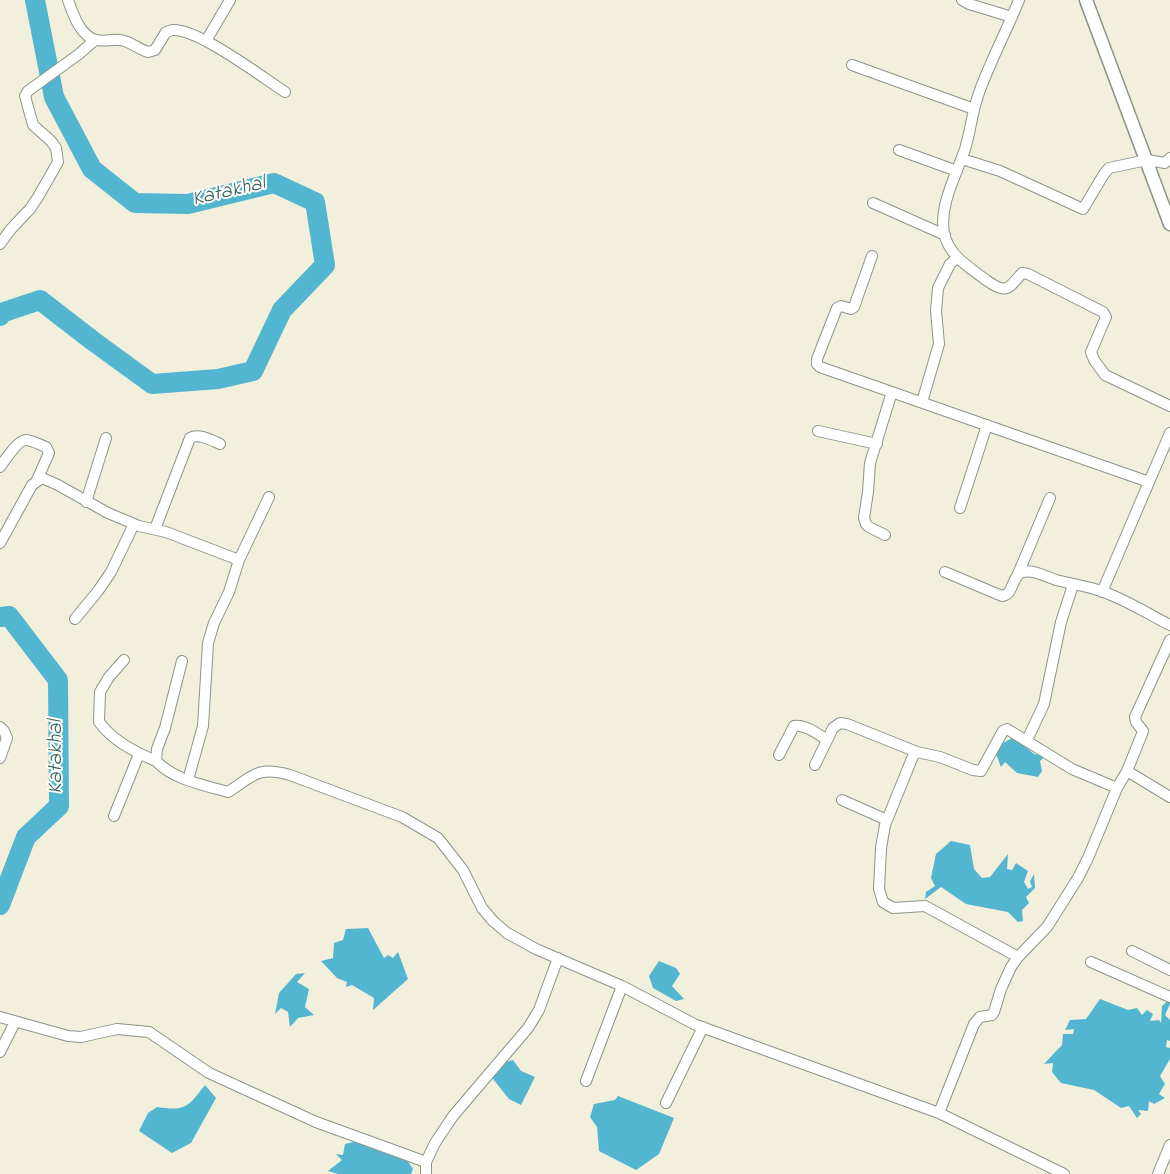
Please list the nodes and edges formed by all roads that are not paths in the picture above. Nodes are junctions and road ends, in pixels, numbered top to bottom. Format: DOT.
graph roads {
  1 [pos="68,0"];
  2 [pos="230,0"];
  3 [pos="962,0"];
  4 [pos="1019,0"];
  5 [pos="1086,0"];
  6 [pos="1012,17"];
  7 [pos="95,40"];
  8 [pos="206,41"];
  9 [pos="852,65"];
  10 [pos="285,92"];
  11 [pos="974,109"];
  12 [pos="899,150"];
  13 [pos="1170,158"];
  14 [pos="962,159"];
  15 [pos="1147,160"];
  16 [pos="957,171"];
  17 [pos="873,203"];
  18 [pos="1170,224"];
  19 [pos="944,235"];
  20 [pos="0,244"];
  21 [pos="872,256"];
  22 [pos="957,258"];
  23 [pos="892,392"];
  24 [pos="922,402"];
  25 [pos="1170,406"];
  26 [pos="987,424"];
  27 [pos="818,431"];
  28 [pos="1170,433"];
  29 [pos="106,438"];
  30 [pos="220,444"];
  31 [pos="877,444"];
  32 [pos="0,467"];
  33 [pos="37,480"];
  34 [pos="1149,482"];
  35 [pos="269,497"];
  36 [pos="1050,498"];
  37 [pos="86,502"];
  38 [pos="960,508"];
  39 [pos="134,524"];
  40 [pos="155,529"];
  41 [pos="885,535"];
  42 [pos="0,543"];
  43 [pos="239,560"];
  44 [pos="945,572"];
  45 [pos="1018,574"];
  46 [pos="1073,585"];
  47 [pos="1102,592"];
  48 [pos="75,619"];
  49 [pos="1170,625"];
  50 [pos="1170,640"];
  51 [pos="124,660"];
  52 [pos="182,661"];
  53 [pos="0,727"];
  54 [pos="827,740"];
  55 [pos="1027,740"];
  56 [pos="917,752"];
  57 [pos="139,754"];
  58 [pos="779,755"];
  59 [pos="0,758"];
  60 [pos="156,761"];
  61 [pos="815,765"];
  62 [pos="1127,771"];
  63 [pos="188,780"];
  64 [pos="1117,788"];
  65 [pos="1170,797"];
  66 [pos="842,800"];
  67 [pos="114,816"];
  68 [pos="887,820"];
  69 [pos="1132,951"];
  70 [pos="1018,957"];
  71 [pos="558,958"];
  72 [pos="1091,962"];
  73 [pos="1170,970"];
  74 [pos="622,986"];
  75 [pos="1170,997"];
  76 [pos="0,1017"];
  77 [pos="15,1022"];
  78 [pos="703,1027"];
  79 [pos="0,1052"];
  80 [pos="586,1081"];
  81 [pos="666,1103"];
  82 [pos="939,1113"];
  83 [pos="1170,1145"];
  84 [pos="426,1162"];
  85 [pos="426,1174"];
  86 [pos="1064,1174"];
  87 [pos="1158,1174"];
  1 -- 7 [label="street"];
  2 -- 8 [label="street"];
  3 -- 6 [label="street"];
  4 -- 6 [label="street"];
  5 -- 15 [label="street"];
  6 -- 11 [label="street"];
  7 -- 8 [label="street"];
  7 -- 20 [label="street"];
  8 -- 10 [label="street"];
  9 -- 11 [label="street"];
  11 -- 14 [label="street"];
  12 -- 16 [label="street"];
  13 -- 15 [label="street"];
  14 -- 15 [label="street"];
  14 -- 16 [label="street"];
  15 -- 18 [label="street"];
  16 -- 19 [label="street"];
  17 -- 19 [label="street"];
  19 -- 22 [label="street"];
  21 -- 23 [label="street"];
  22 -- 24 [label="street"];
  22 -- 25 [label="street"];
  23 -- 24 [label="street"];
  23 -- 31 [label="street"];
  24 -- 26 [label="street"];
  26 -- 34 [label="street"];
  26 -- 38 [label="street"];
  27 -- 31 [label="street"];
  28 -- 34 [label="street"];
  29 -- 37 [label="street"];
  30 -- 40 [label="street"];
  31 -- 41 [label="street"];
  32 -- 33 [label="street"];
  33 -- 37 [label="street"];
  33 -- 42 [label="street"];
  34 -- 47 [label="street"];
  35 -- 43 [label="street"];
  36 -- 45 [label="street"];
  37 -- 39 [label="street"];
  39 -- 40 [label="street"];
  39 -- 48 [label="street"];
  40 -- 43 [label="street"];
  43 -- 63 [label="street"];
  44 -- 45 [label="street"];
  45 -- 46 [label="street"];
  46 -- 47 [label="street"];
  46 -- 55 [label="street"];
  47 -- 49 [label="street"];
  50 -- 62 [label="street"];
  51 -- 57 [label="street"];
  52 -- 60 [label="street"];
  53 -- 59 [label="street"];
  54 -- 56 [label="street"];
  54 -- 58 [label="street"];
  54 -- 61 [label="street"];
  55 -- 56 [label="street"];
  55 -- 64 [label="street"];
  56 -- 68 [label="street"];
  57 -- 60 [label="street"];
  57 -- 67 [label="street"];
  60 -- 63 [label="street"];
  62 -- 64 [label="street"];
  62 -- 65 [label="street"];
  63 -- 71 [label="street"];
  64 -- 70 [label="street"];
  66 -- 68 [label="street"];
  68 -- 70 [label="street"];
  69 -- 73 [label="street"];
  70 -- 82 [label="street"];
  71 -- 74 [label="street"];
  71 -- 84 [label="street"];
  72 -- 75 [label="street"];
  74 -- 78 [label="street"];
  74 -- 80 [label="street"];
  76 -- 77 [label="street"];
  77 -- 79 [label="street"];
  77 -- 84 [label="street"];
  78 -- 81 [label="street"];
  78 -- 82 [label="street"];
  82 -- 86 [label="street"];
  83 -- 87 [label="street"];
  84 -- 85 [label="street"];
}
